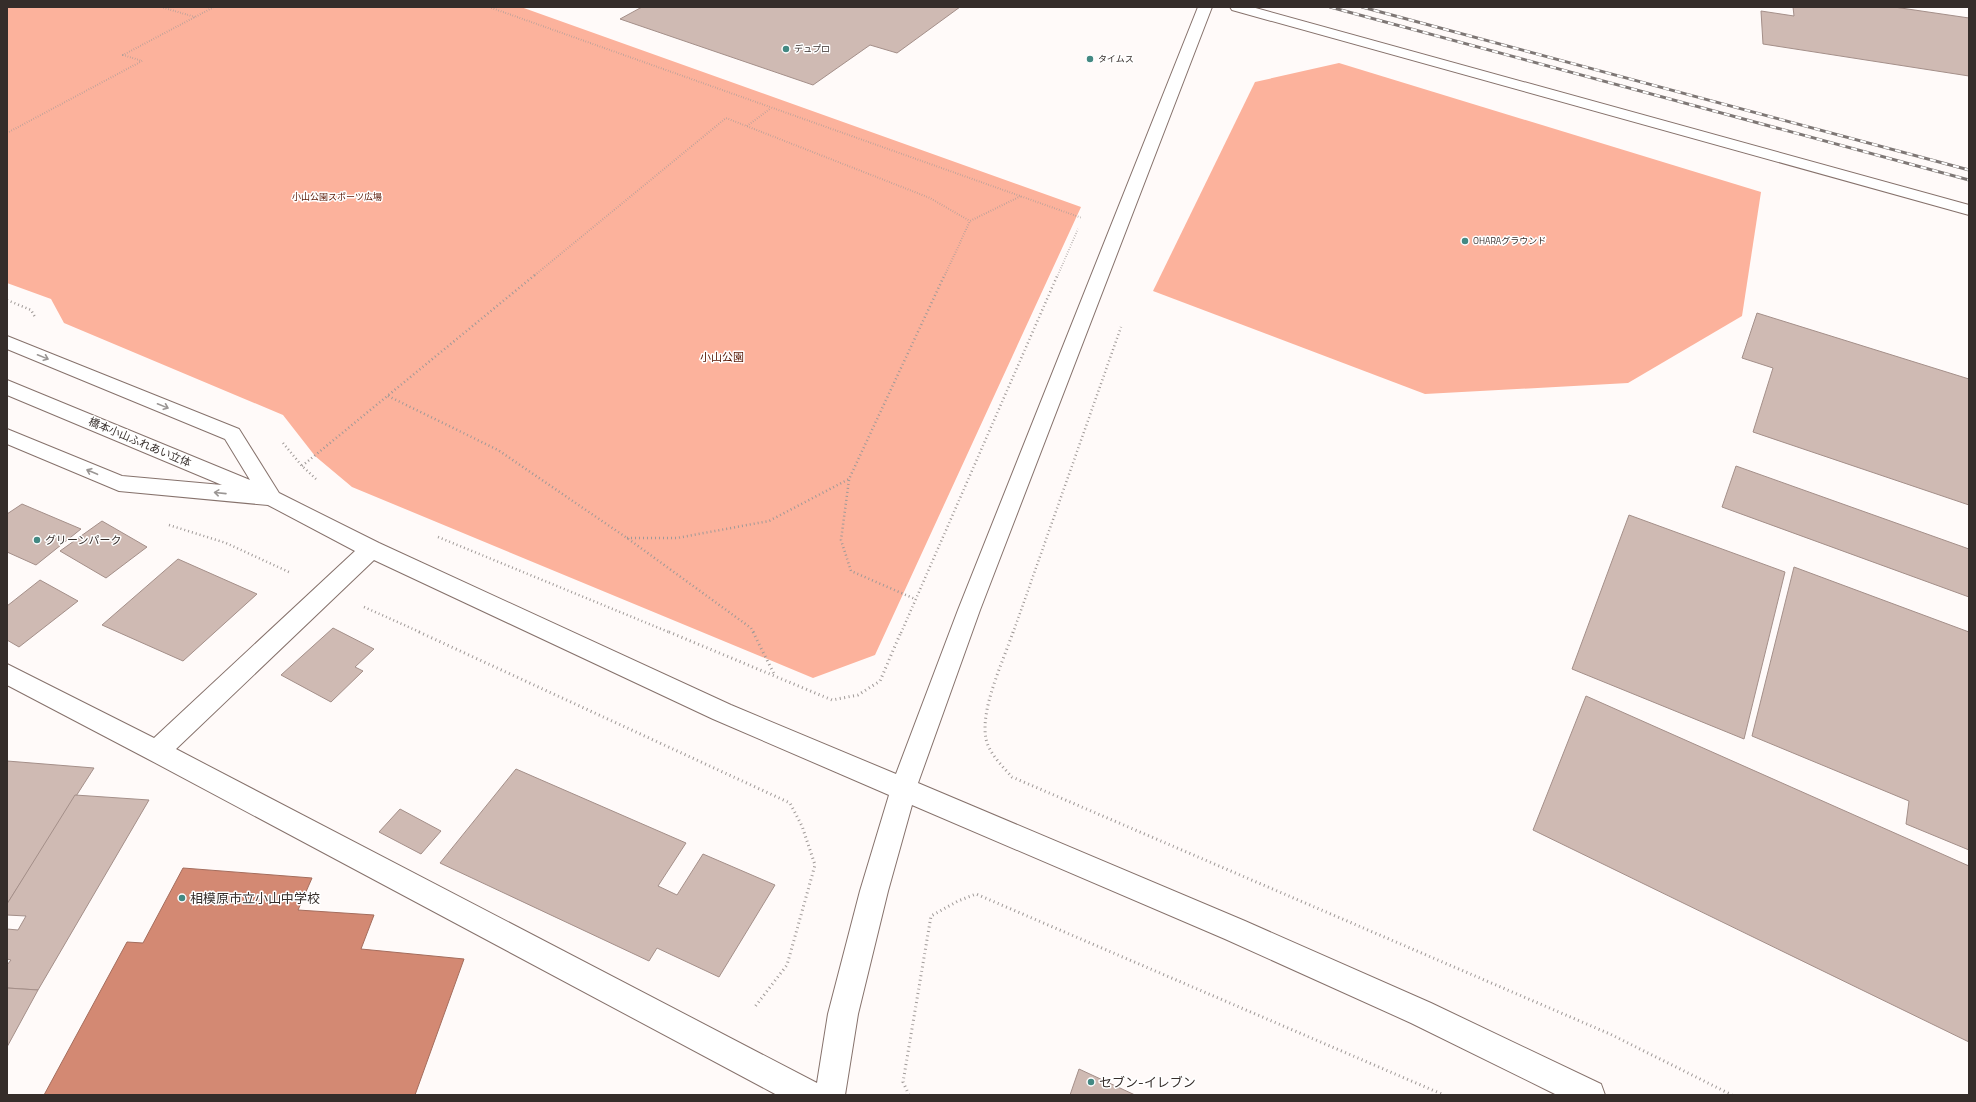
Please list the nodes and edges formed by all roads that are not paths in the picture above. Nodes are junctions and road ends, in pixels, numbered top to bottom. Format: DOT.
graph roads {
  1 [pos="1206,7"];
  2 [pos="1237,7"];
  3 [pos="1969,210"];
  4 [pos="7,342"];
  5 [pos="7,387"];
  6 [pos="7,436"];
  7 [pos="272,498"];
  8 [pos="371,549"];
  9 [pos="7,674"];
  10 [pos="157,751"];
  11 [pos="903,790"];
  12 [pos="808,1095"];
  13 [pos="830,1095"];
  14 [pos="1590,1095"];
  1 -- 11 [label="street"];
  2 -- 3 [label="street"];
  4 -- 7 [label="street, one-way"];
  5 -- 7 [label="street, 橋本小山ふれあい立体"];
  7 -- 6 [label="street, one-way"];
  7 -- 8 [label="street, 橋本小山ふれあい立体"];
  8 -- 10 [label="street"];
  8 -- 11 [label="street, 橋本小山ふれあい立体"];
  9 -- 10 [label="street"];
  10 -- 12 [label="street"];
  11 -- 13 [label="street"];
  11 -- 14 [label="street, 橋本小山ふれあい立体"];
}
